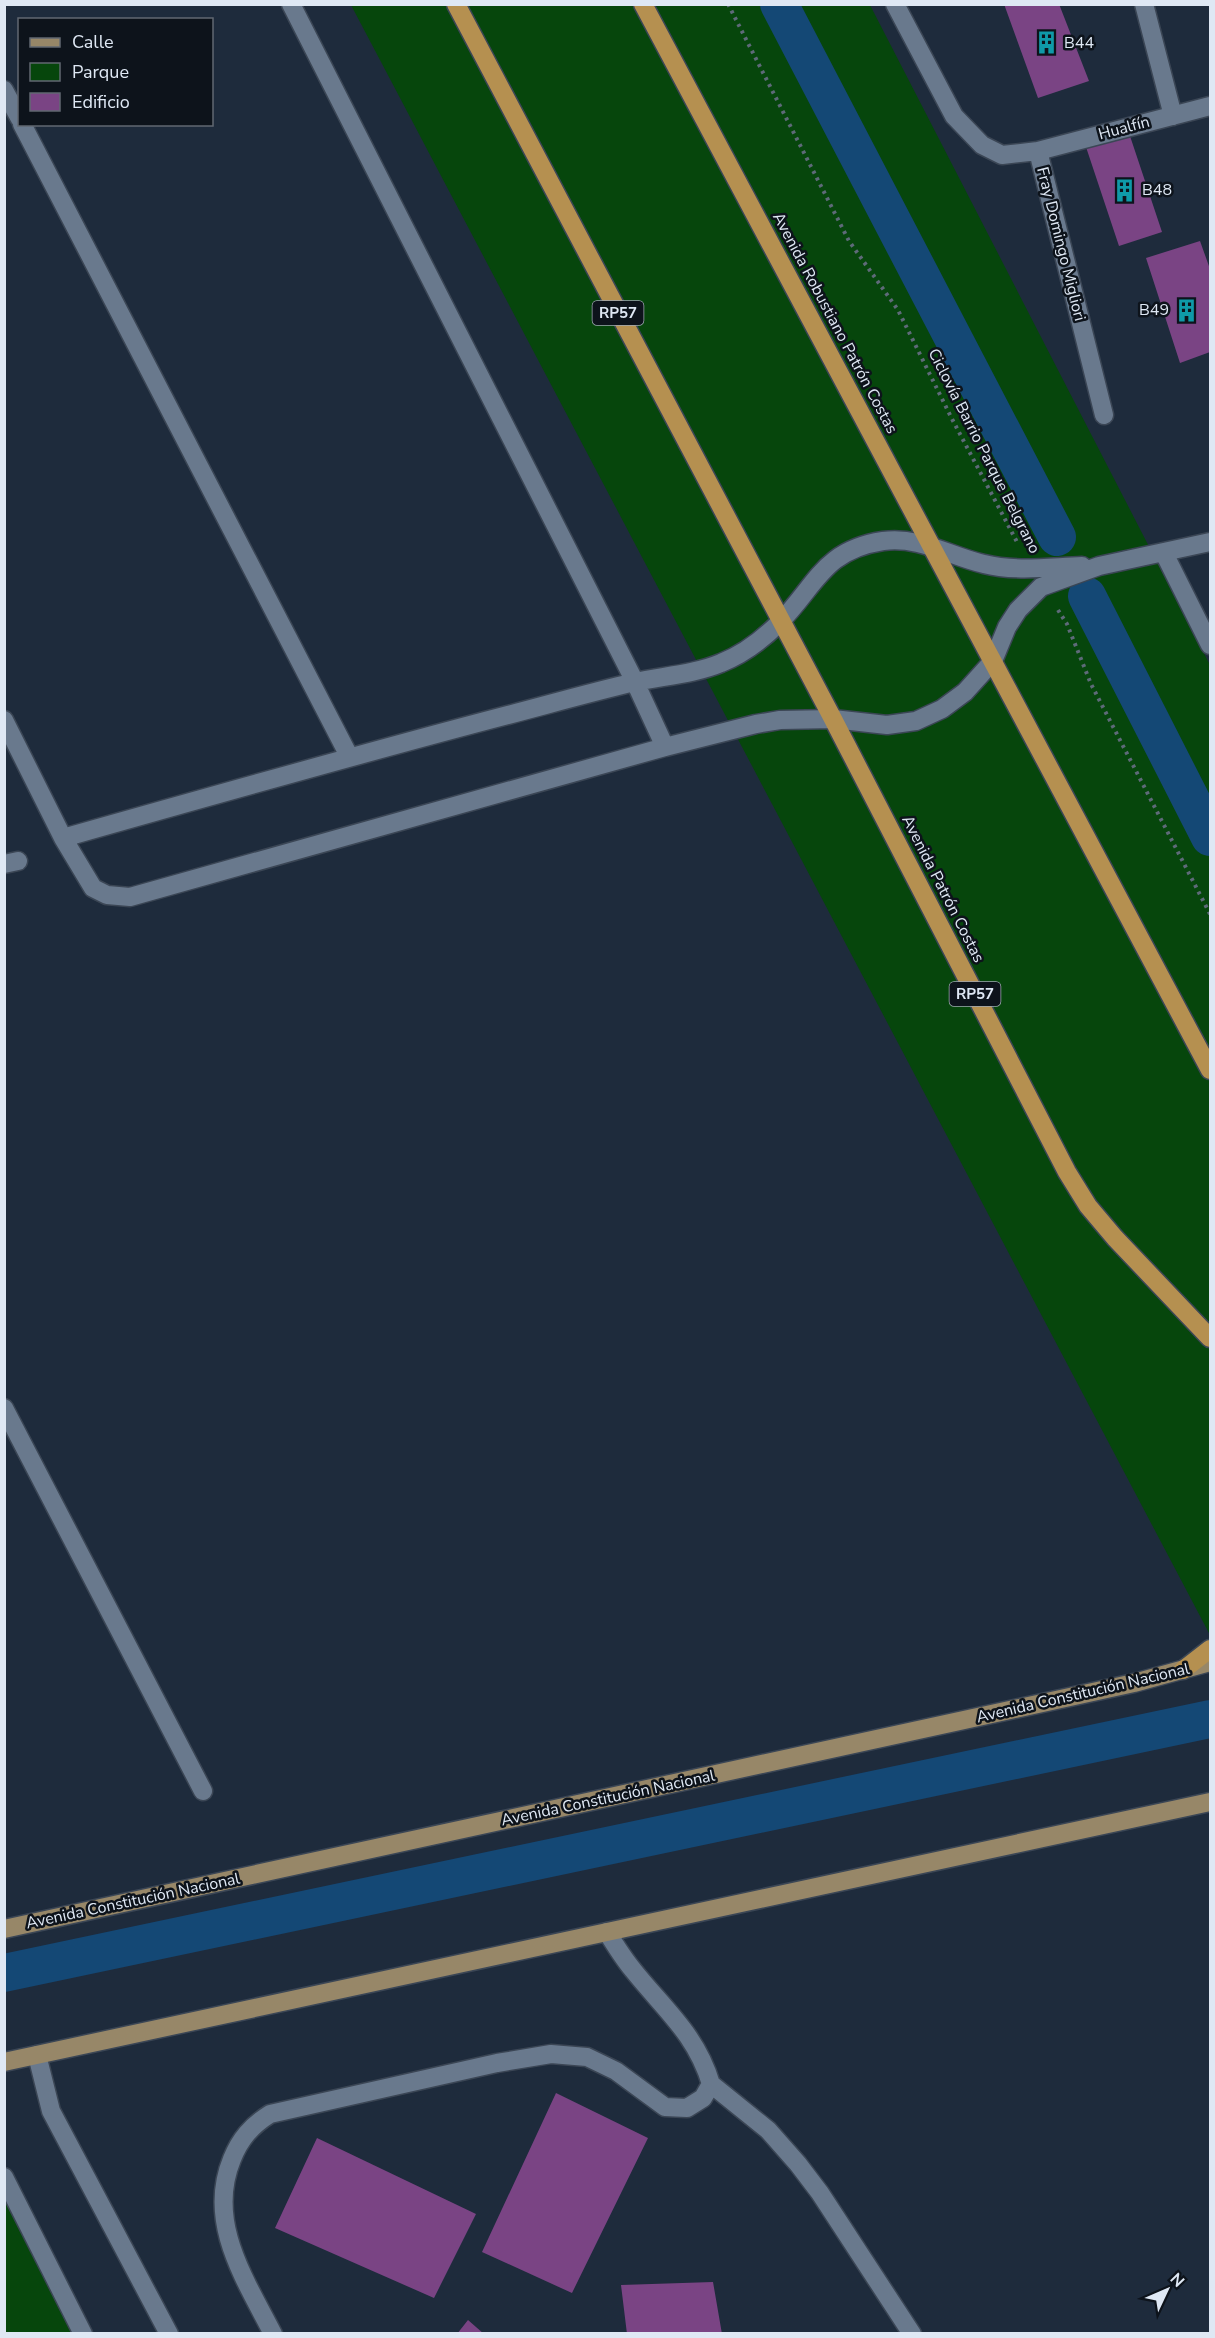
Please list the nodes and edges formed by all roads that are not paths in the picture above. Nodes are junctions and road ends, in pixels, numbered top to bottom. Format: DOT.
graph roads {
  1 [pos="291,4"];
  2 [pos="456,4"];
  3 [pos="643,4"];
  4 [pos="895,4"];
  5 [pos="1144,4"];
  6 [pos="4,90"];
  7 [pos="1210,106"];
  8 [pos="18,115"];
  9 [pos="1173,116"];
  10 [pos="23,126"];
  11 [pos="1038,152"];
  12 [pos="1104,415"];
  13 [pos="1210,542"];
  14 [pos="932,545"];
  15 [pos="1164,553"];
  16 [pos="1099,566"];
  17 [pos="781,621"];
  18 [pos="1210,645"];
  19 [pos="993,661"];
  20 [pos="635,682"];
  21 [pos="833,719"];
  22 [pos="4,720"];
  23 [pos="665,747"];
  24 [pos="349,756"];
  25 [pos="63,838"];
  26 [pos="1210,1070"];
  27 [pos="1210,1338"];
  28 [pos="4,1408"];
  29 [pos="1210,1649"];
  30 [pos="1210,1662"];
  31 [pos="1183,1670"];
  32 [pos="203,1791"];
  33 [pos="1210,1802"];
  34 [pos="4,1929"];
  35 [pos="607,1932"];
  36 [pos="37,2055"];
  37 [pos="4,2062"];
  38 [pos="711,2084"];
  39 [pos="4,2177"];
  40 [pos="83,2334"];
  41 [pos="169,2334"];
  42 [pos="273,2334"];
  43 [pos="912,2334"];
  1 -- 20 [label="street"];
  2 -- 17 [label="highway, RP57"];
  3 -- 14 [label="highway, Avenida Robustiano Patrón Costas"];
  4 -- 11 [label="street, Fray Domingo Migliori"];
  5 -- 9 [label="street"];
  6 -- 8 [label="street"];
  7 -- 9 [label="street, Hualfín"];
  9 -- 11 [label="street, Hualfín"];
  10 -- 24 [label="street"];
  11 -- 12 [label="street, Fray Domingo Migliori"];
  13 -- 15 [label="street"];
  14 -- 16 [label="street"];
  14 -- 17 [label="street"];
  14 -- 19 [label="highway, Avenida Robustiano Patrón Costas"];
  15 -- 16 [label="street"];
  15 -- 18 [label="street"];
  16 -- 19 [label="street"];
  17 -- 20 [label="street"];
  17 -- 21 [label="highway, Avenida Patrón Costas / RP57"];
  19 -- 21 [label="street"];
  19 -- 26 [label="highway"];
  20 -- 23 [label="street"];
  20 -- 24 [label="street"];
  21 -- 23 [label="street"];
  21 -- 27 [label="highway, Avenida Patrón Costas / RP57"];
  22 -- 25 [label="street"];
  23 -- 25 [label="street"];
  24 -- 25 [label="street"];
  28 -- 32 [label="street"];
  29 -- 31 [label="highway"];
  30 -- 31 [label="main road, Avenida Constitución Nacional"];
  31 -- 34 [label="main road, Avenida Constitución Nacional"];
  33 -- 35 [label="main road"];
  35 -- 36 [label="main road"];
  35 -- 38 [label="street"];
  36 -- 37 [label="main road"];
  36 -- 41 [label="street"];
  38 -- 42 [label="street"];
  38 -- 43 [label="street"];
  39 -- 40 [label="street"];
}
